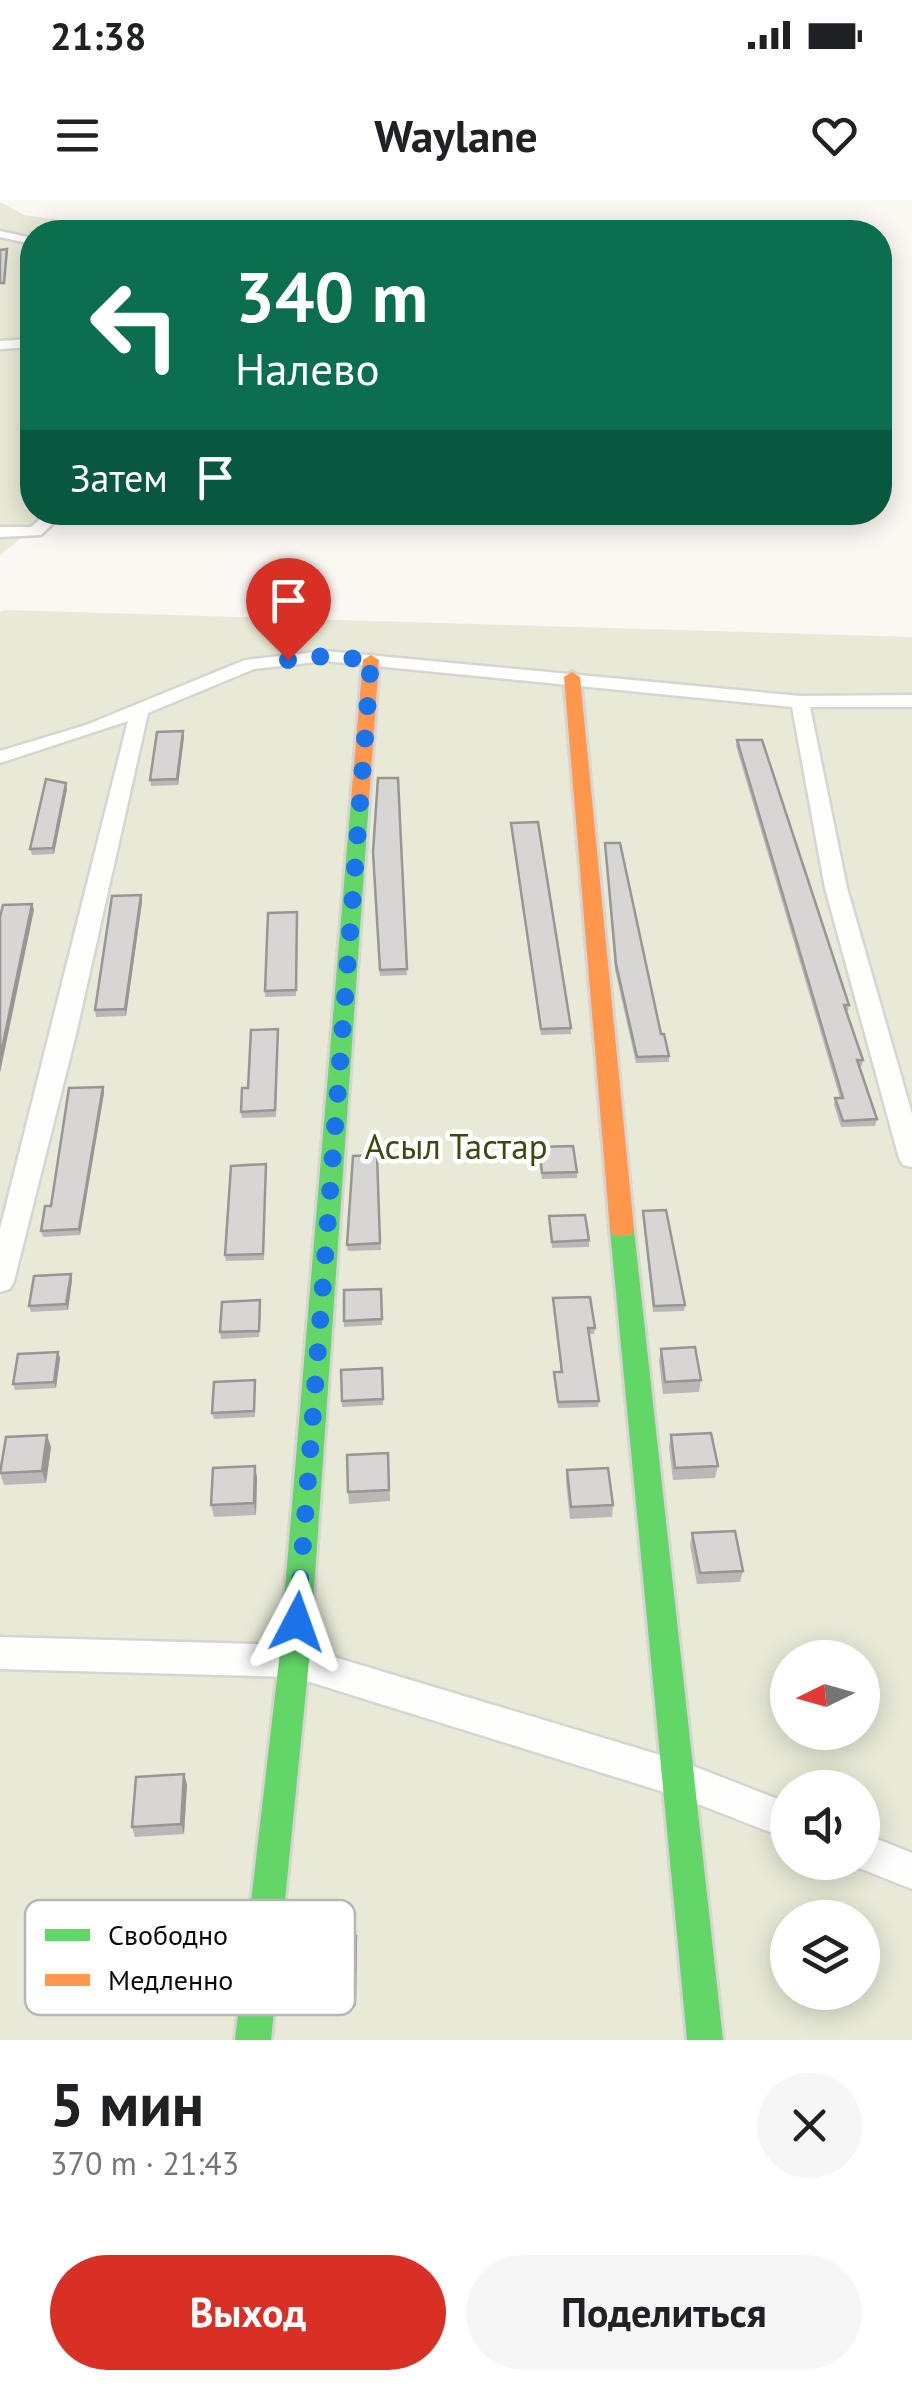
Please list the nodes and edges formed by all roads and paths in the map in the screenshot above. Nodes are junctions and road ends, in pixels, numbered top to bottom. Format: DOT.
graph roads {
  1 [pos="43,525"];
  2 [pos="0,532"];
  3 [pos="371,660"];
  4 [pos="572,677"];
  5 [pos="912,701"];
  6 [pos="800,702"];
  7 [pos="140,710"];
  8 [pos="0,758"];
  9 [pos="912,1158"];
  10 [pos="0,1281"];
  11 [pos="0,1653"];
  12 [pos="294,1661"];
  13 [pos="680,1779"];
  14 [pos="770,1815"];
  15 [pos="880,1858"];
  16 [pos="912,1871"];
  17 [pos="268,1900"];
  18 [pos="256,2015"];
  19 [pos="253,2040"];
  20 [pos="705,2040"];
  1 -- 2 [label="street"];
  3 -- 4 [label="street"];
  3 -- 7 [label="street"];
  3 -- 12 [label="street"];
  4 -- 6 [label="street"];
  4 -- 13 [label="street"];
  5 -- 6 [label="street"];
  6 -- 9 [label="street"];
  7 -- 8 [label="street"];
  7 -- 10 [label="street"];
  11 -- 12 [label="street"];
  12 -- 13 [label="street"];
  12 -- 17 [label="street"];
  13 -- 14 [label="street"];
  13 -- 20 [label="street"];
  15 -- 16 [label="street"];
  18 -- 19 [label="street"];
}
